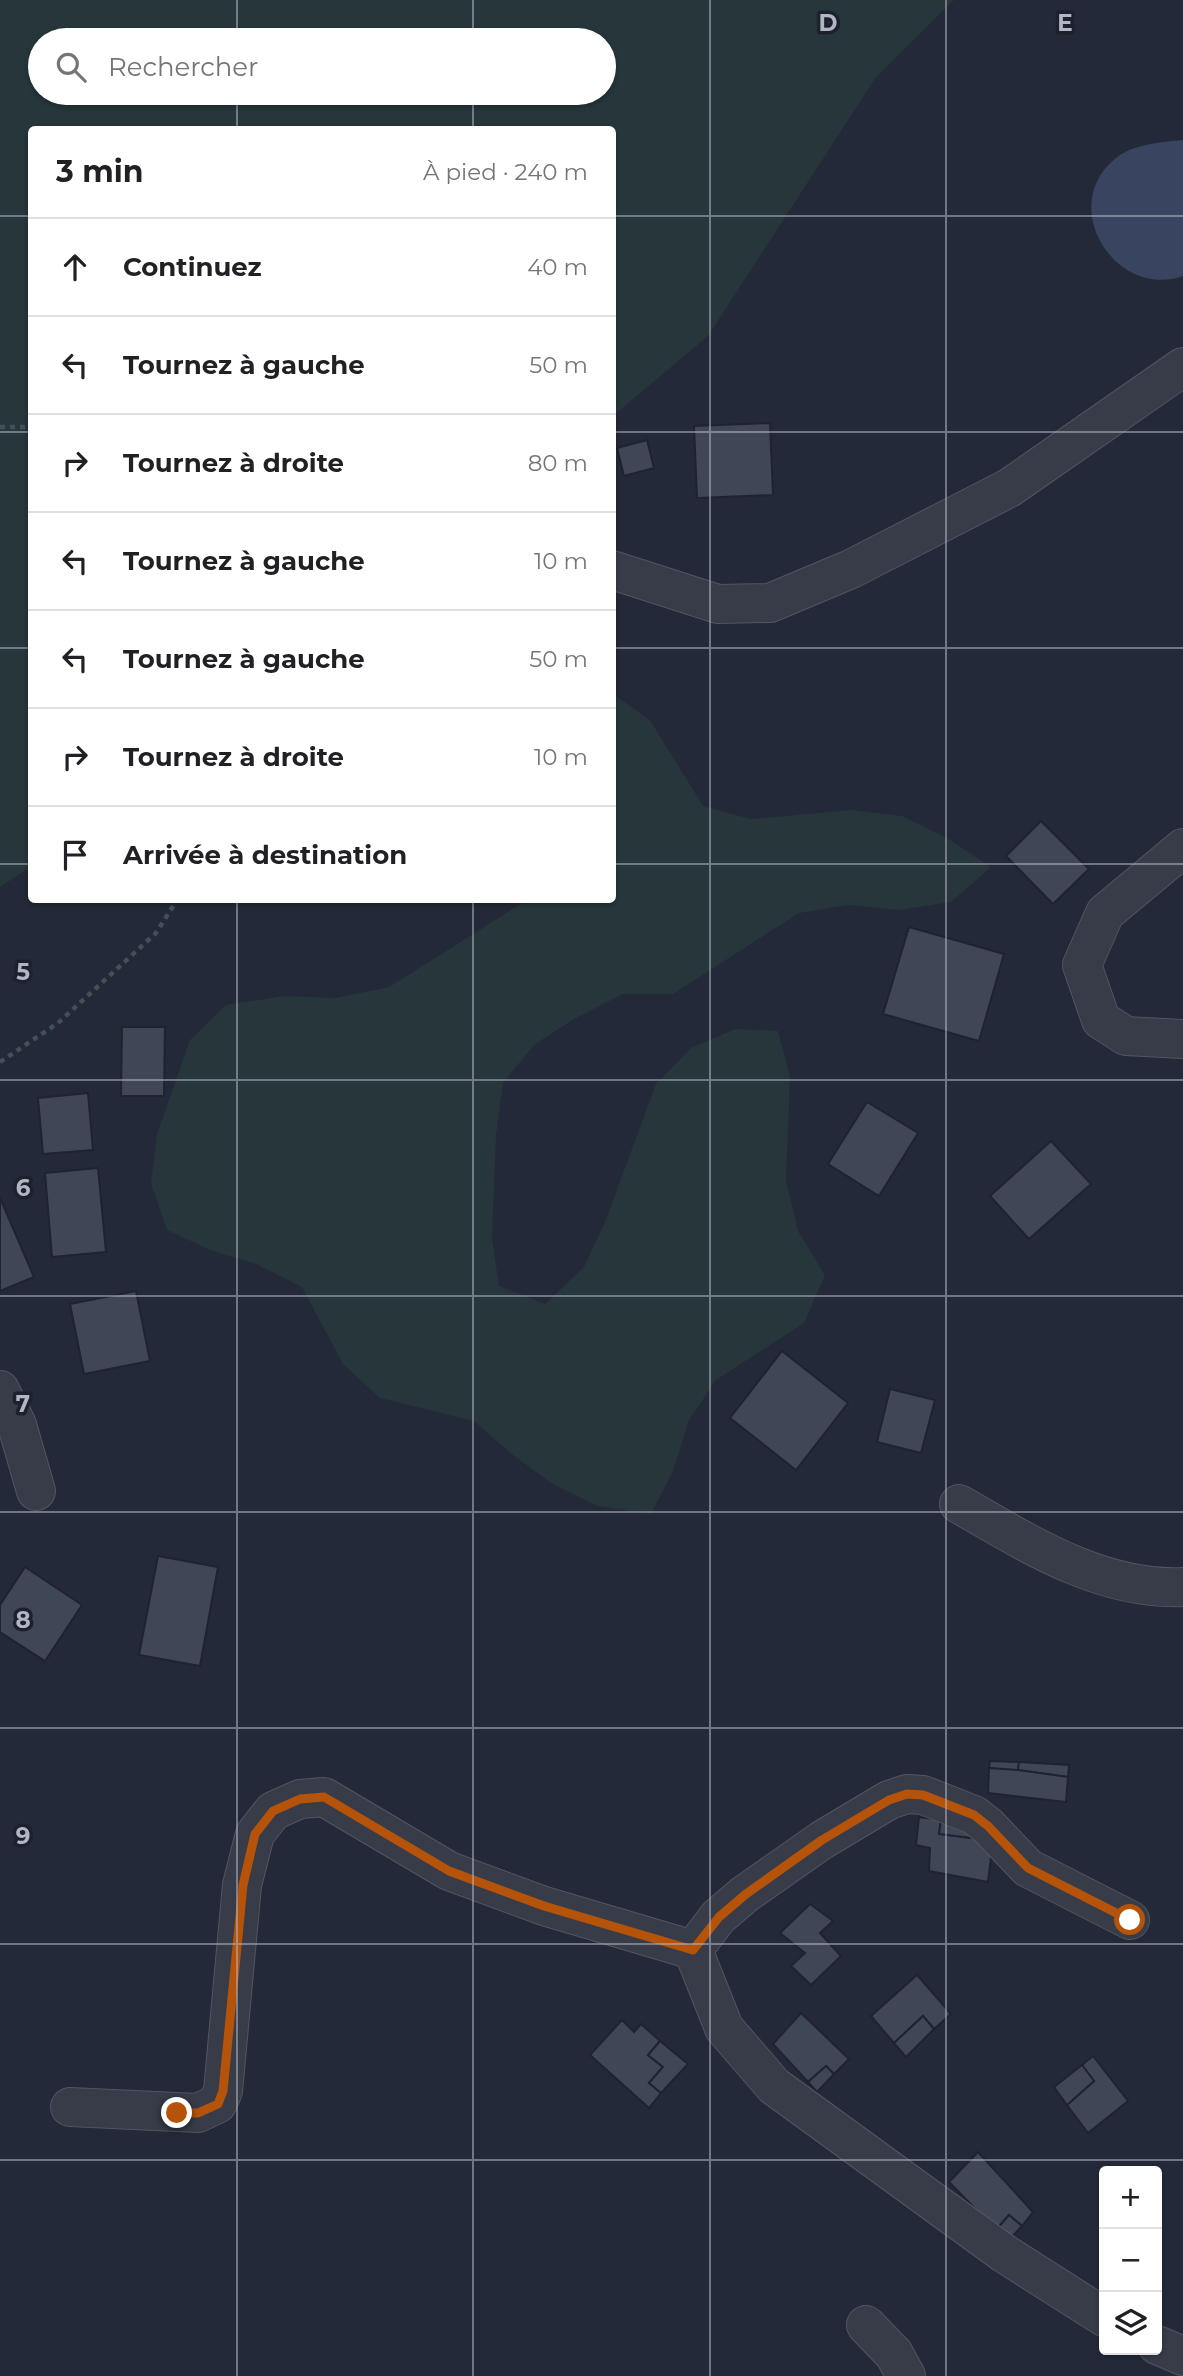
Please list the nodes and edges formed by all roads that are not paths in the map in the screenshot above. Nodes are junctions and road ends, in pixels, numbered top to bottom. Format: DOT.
graph roads {
  1 [pos="1183,367"];
  2 [pos="616,571"];
  3 [pos="1183,848"];
  4 [pos="1183,1039"];
  5 [pos="0,1390"];
  6 [pos="36,1491"];
  7 [pos="959,1504"];
  8 [pos="1183,1587"];
  9 [pos="1130,1920"];
  10 [pos="693,1950"];
  11 [pos="70,2107"];
  12 [pos="1099,2315"];
  13 [pos="866,2325"];
  14 [pos="1162,2347"];
  15 [pos="1183,2356"];
  16 [pos="906,2376"];
  1 -- 2 [label="street"];
  3 -- 4 [label="street"];
  5 -- 6 [label="street"];
  7 -- 8 [label="street"];
  9 -- 10 [label="street"];
  10 -- 11 [label="street"];
  10 -- 12 [label="street"];
  13 -- 16 [label="street"];
  14 -- 15 [label="street"];
}
